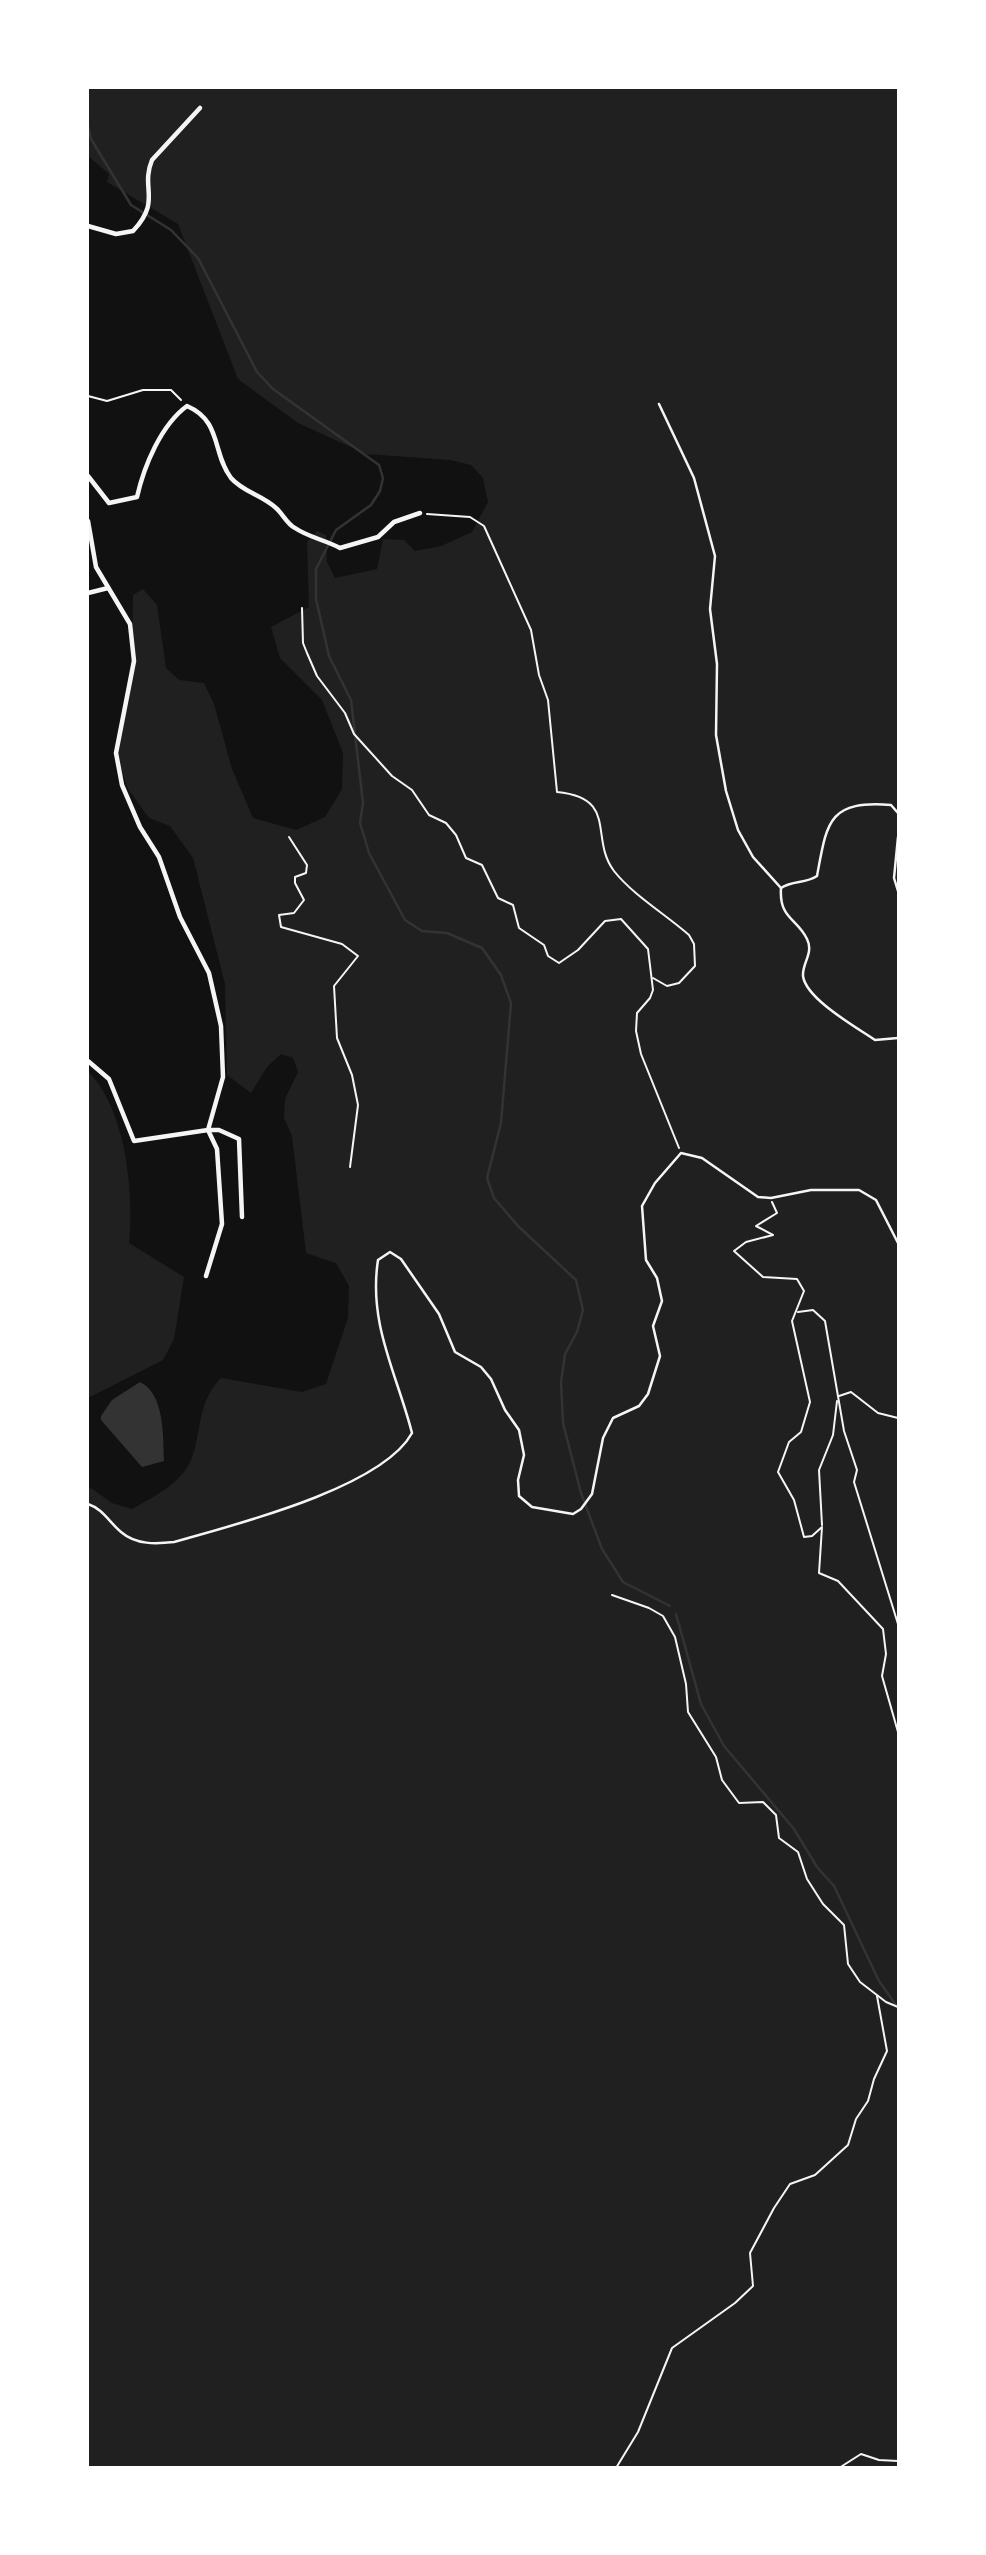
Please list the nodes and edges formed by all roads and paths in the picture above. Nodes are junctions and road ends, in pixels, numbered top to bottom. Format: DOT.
graph roads {
  1 [pos="200,108"];
  2 [pos="88,226"];
  3 [pos="88,396"];
  4 [pos="659,404"];
  5 [pos="187,406"];
  6 [pos="88,476"];
  7 [pos="420,513"];
  8 [pos="88,521"];
  9 [pos="108,588"];
  10 [pos="88,593"];
  11 [pos="302,608"];
  12 [pos="898,813"];
  13 [pos="289,837"];
  14 [pos="898,837"];
  15 [pos="781,888"];
  16 [pos="898,891"];
  17 [pos="652,977"];
  18 [pos="898,1038"];
  19 [pos="88,1061"];
  20 [pos="208,1130"];
  21 [pos="681,1153"];
  22 [pos="350,1167"];
  23 [pos="771,1198"];
  24 [pos="242,1217"];
  25 [pos="898,1243"];
  26 [pos="206,1276"];
  27 [pos="796,1312"];
  28 [pos="838,1396"];
  29 [pos="898,1418"];
  30 [pos="88,1504"];
  31 [pos="822,1527"];
  32 [pos="611,1595"];
  33 [pos="898,1623"];
  34 [pos="898,1732"];
  35 [pos="877,1996"];
  36 [pos="898,2007"];
  37 [pos="898,2461"];
  38 [pos="616,2468"];
  39 [pos="839,2468"];
  1 -- 2 [label="street"];
  3 -- 5 [label="path"];
  4 -- 15 [label="lane"];
  5 -- 6 [label="street"];
  5 -- 7 [label="street"];
  7 -- 17 [label="path"];
  8 -- 9 [label="street"];
  9 -- 10 [label="street"];
  9 -- 20 [label="street"];
  11 -- 17 [label="path"];
  12 -- 15 [label="lane"];
  13 -- 22 [label="path"];
  14 -- 16 [label="lane"];
  15 -- 18 [label="lane"];
  17 -- 21 [label="path"];
  19 -- 20 [label="street"];
  20 -- 24 [label="street"];
  20 -- 26 [label="street"];
  21 -- 23 [label="lane"];
  21 -- 30 [label="lane"];
  23 -- 25 [label="lane"];
  23 -- 27 [label="path"];
  27 -- 28 [label="path"];
  27 -- 31 [label="path"];
  28 -- 29 [label="path"];
  28 -- 31 [label="path"];
  28 -- 33 [label="path"];
  31 -- 34 [label="path"];
  32 -- 35 [label="path"];
  35 -- 36 [label="path"];
  35 -- 38 [label="path"];
  37 -- 39 [label="path"];
}
